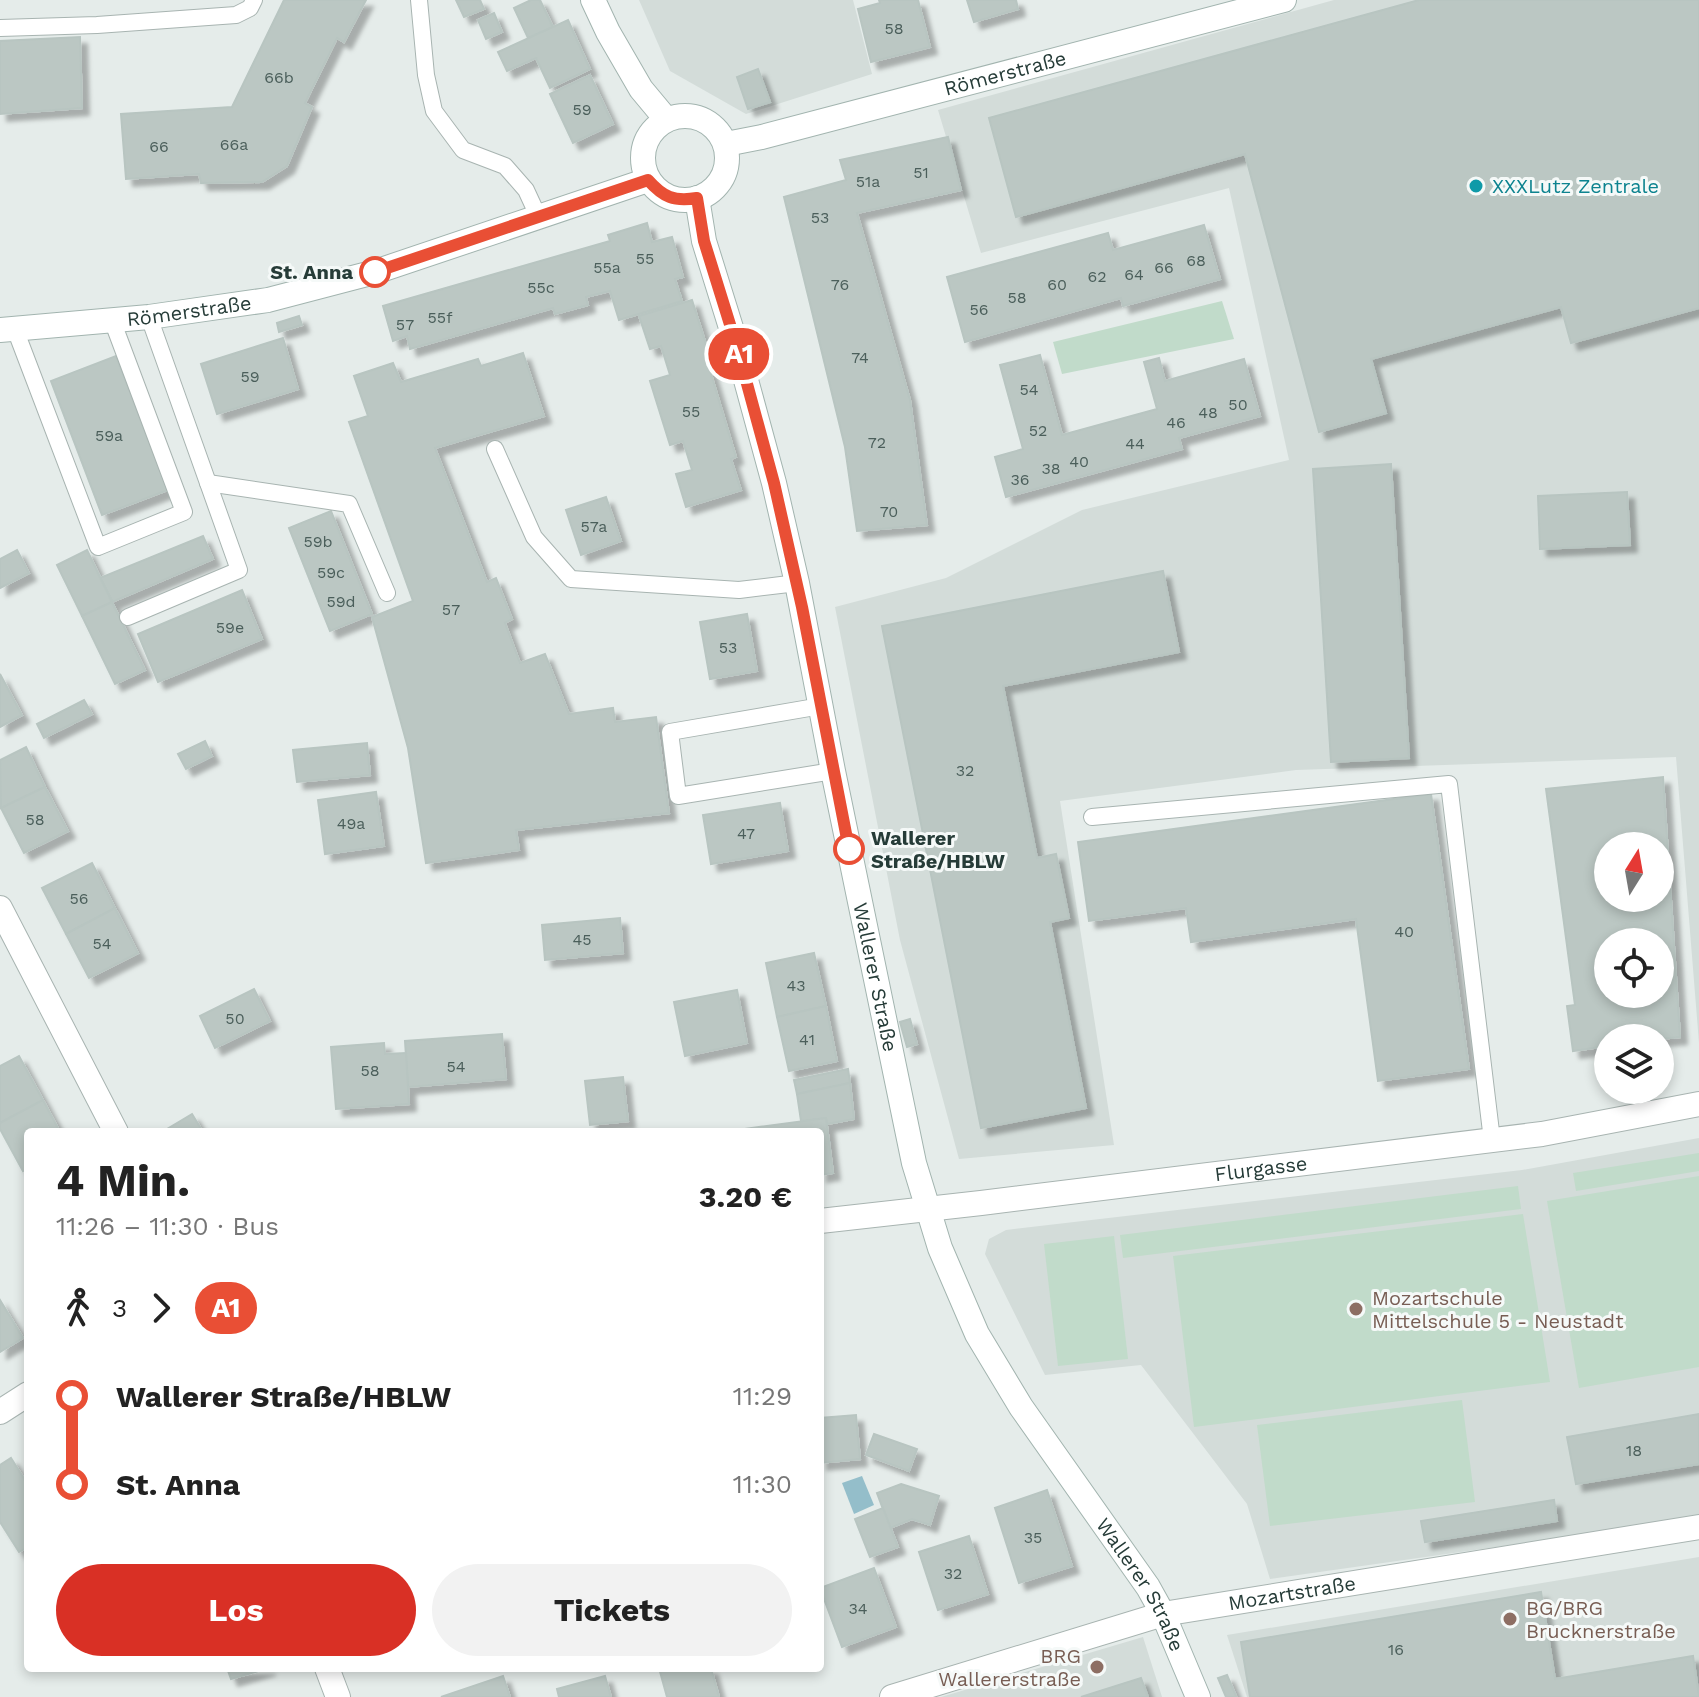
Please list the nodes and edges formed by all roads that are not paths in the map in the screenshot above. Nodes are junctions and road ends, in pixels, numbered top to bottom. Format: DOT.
graph roads {
  1 [pos="254,0"];
  2 [pos="419,0"];
  3 [pos="593,0"];
  4 [pos="1284,0"];
  5 [pos="0,28"];
  6 [pos="666,119"];
  7 [pos="726,144"];
  8 [pos="648,180"];
  9 [pos="697,198"];
  10 [pos="538,216"];
  11 [pos="149,317"];
  12 [pos="112,320"];
  13 [pos="8,329"];
  14 [pos="495,449"];
  15 [pos="208,483"];
  16 [pos="797,583"];
  17 [pos="387,593"];
  18 [pos="128,617"];
  19 [pos="821,706"];
  20 [pos="833,771"];
  21 [pos="1092,817"];
  22 [pos="0,908"];
  23 [pos="1699,1104"];
  24 [pos="114,1128"];
  25 [pos="1492,1140"];
  26 [pos="928,1208"];
  27 [pos="824,1221"];
  28 [pos="24,1397"];
  29 [pos="0,1412"];
  30 [pos="1699,1527"];
  31 [pos="1163,1614"];
  32 [pos="329,1672"];
  33 [pos="338,1697"];
  34 [pos="892,1697"];
  35 [pos="1198,1697"];
  1 -- 5 [label="lane"];
  2 -- 10 [label="lane"];
  3 -- 6 [label="street"];
  4 -- 7 [label="street, Römerstraße"];
  6 -- 7 [label="street"];
  6 -- 8 [label="street"];
  7 -- 9 [label="street"];
  8 -- 9 [label="street"];
  8 -- 10 [label="street, Römerstraße"];
  9 -- 16 [label="street, Wallerer Straße"];
  10 -- 11 [label="street, Römerstraße"];
  11 -- 12 [label="street, Römerstraße"];
  11 -- 15 [label="lane"];
  12 -- 13 [label="street, Römerstraße"];
  12 -- 13 [label="lane"];
  14 -- 16 [label="lane"];
  15 -- 17 [label="lane"];
  15 -- 18 [label="lane"];
  16 -- 19 [label="street, Wallerer Straße"];
  19 -- 20 [label="street, Wallerer Straße"];
  19 -- 20 [label="lane"];
  20 -- 26 [label="street, Wallerer Straße"];
  21 -- 25 [label="lane"];
  22 -- 24 [label="street"];
  23 -- 25 [label="street, Flurgasse"];
  25 -- 26 [label="street, Flurgasse"];
  26 -- 27 [label="street, Flurgasse"];
  26 -- 31 [label="street, Wallerer Straße"];
  28 -- 29 [label="street"];
  30 -- 31 [label="street, Mozartstraße"];
  31 -- 34 [label="street, Mozartstraße"];
  31 -- 35 [label="street, Wallerer Straße"];
  32 -- 33 [label="street"];
}
